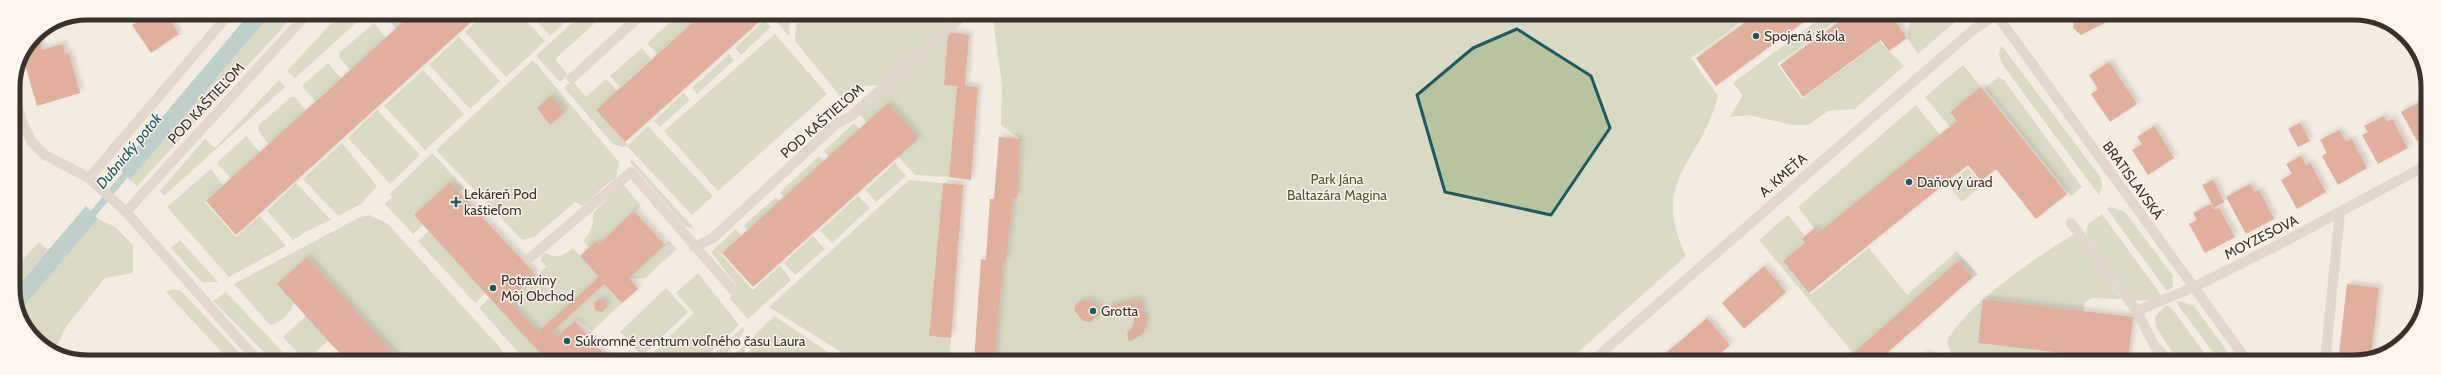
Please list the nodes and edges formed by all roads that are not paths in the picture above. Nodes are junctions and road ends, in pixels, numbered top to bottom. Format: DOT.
graph roads {
  1 [pos="224,20"];
  2 [pos="302,20"];
  3 [pos="635,20"];
  4 [pos="958,20"];
  5 [pos="1987,20"];
  6 [pos="2000,20"];
  7 [pos="572,78"];
  8 [pos="20,115"];
  9 [pos="2421,168"];
  10 [pos="89,178"];
  11 [pos="126,212"];
  12 [pos="2340,212"];
  13 [pos="2071,223"];
  14 [pos="694,247"];
  15 [pos="531,257"];
  16 [pos="2194,287"];
  17 [pos="734,292"];
  18 [pos="2138,311"];
  19 [pos="253,355"];
  20 [pos="1599,355"];
  21 [pos="2163,355"];
  22 [pos="2243,355"];
  23 [pos="2326,355"];
  1 -- 10 [label="street"];
  2 -- 11 [label="street, POD KAŠTIEĽOM"];
  3 -- 7 [label="street"];
  4 -- 14 [label="street, POD KAŠTIEĽOM"];
  5 -- 20 [label="street, A. KMEŤA"];
  6 -- 16 [label="street, BRATISLAVSKÁ"];
  8 -- 10 [label="street"];
  9 -- 12 [label="street, MOYZESOVA"];
  10 -- 11 [label="street"];
  11 -- 19 [label="street"];
  12 -- 16 [label="street, MOYZESOVA"];
  12 -- 23 [label="street"];
  13 -- 18 [label="street"];
  14 -- 15 [label="street"];
  14 -- 17 [label="street"];
  16 -- 18 [label="street, MOYZESOVA"];
  16 -- 22 [label="street, BRATISLAVSKÁ"];
  18 -- 21 [label="street"];
}
